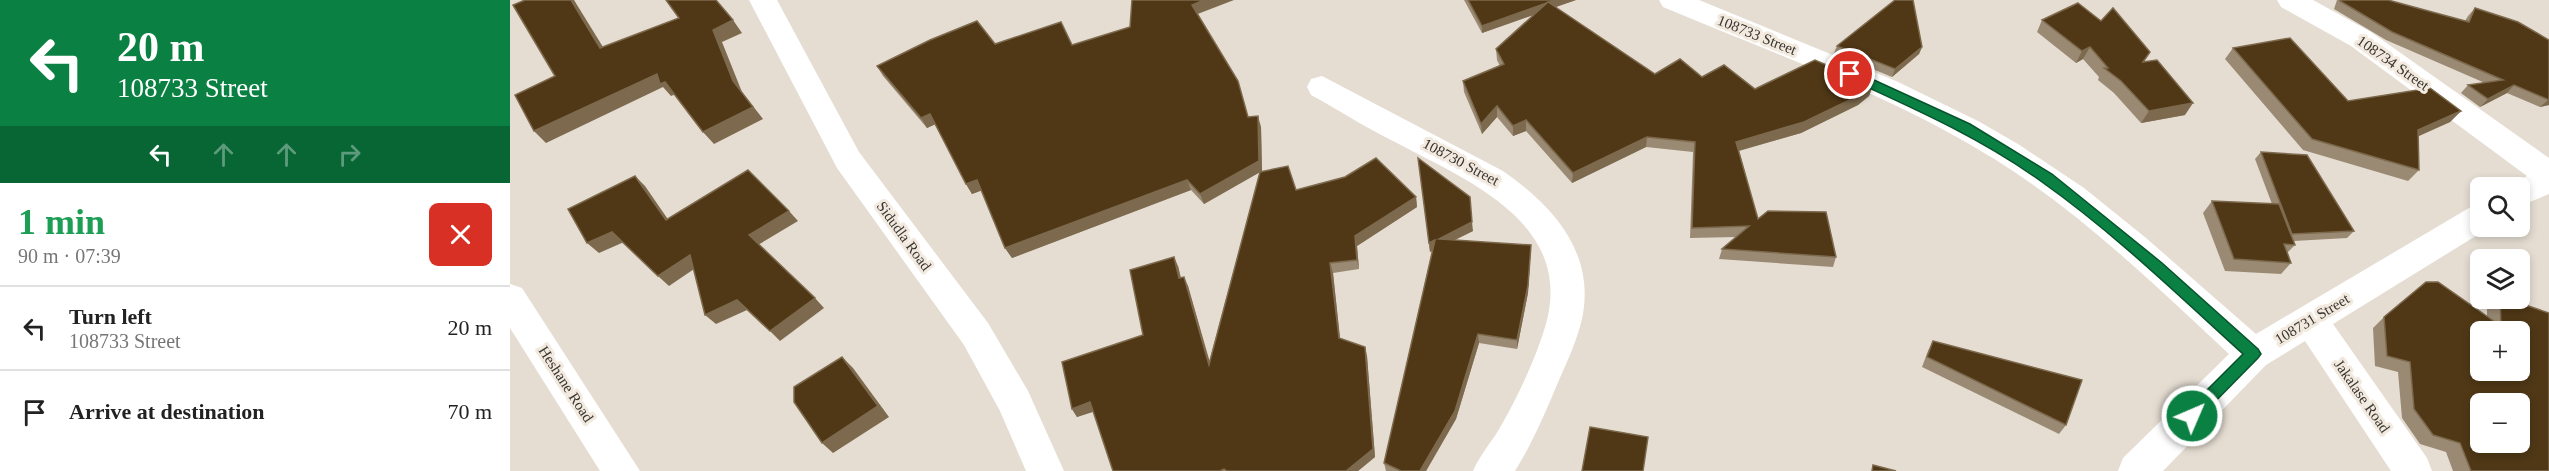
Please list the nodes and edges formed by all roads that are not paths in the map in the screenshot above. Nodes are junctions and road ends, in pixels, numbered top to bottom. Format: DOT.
graph roads {
  1 [pos="763,0"];
  2 [pos="1672,0"];
  3 [pos="2291,0"];
  4 [pos="1322,87"];
  5 [pos="2549,177"];
  6 [pos="2530,188"];
  7 [pos="2470,224"];
  8 [pos="510,298"];
  9 [pos="2311,321"];
  10 [pos="2253,354"];
  11 [pos="621,471"];
  12 [pos="1045,471"];
  13 [pos="1492,471"];
  14 [pos="2137,471"];
  15 [pos="2414,471"];
  1 -- 12 [label="street, Sidudla Road"];
  2 -- 10 [label="street, 108733 Street"];
  3 -- 5 [label="street, 108734 Street"];
  4 -- 13 [label="street, 108730 Street"];
  5 -- 6 [label="street"];
  7 -- 9 [label="street, 108731 Street"];
  8 -- 11 [label="street, Heshane Road"];
  9 -- 10 [label="street, 108731 Street"];
  9 -- 15 [label="street, Jakalase Road"];
  10 -- 14 [label="street, 108731 Street"];
}
